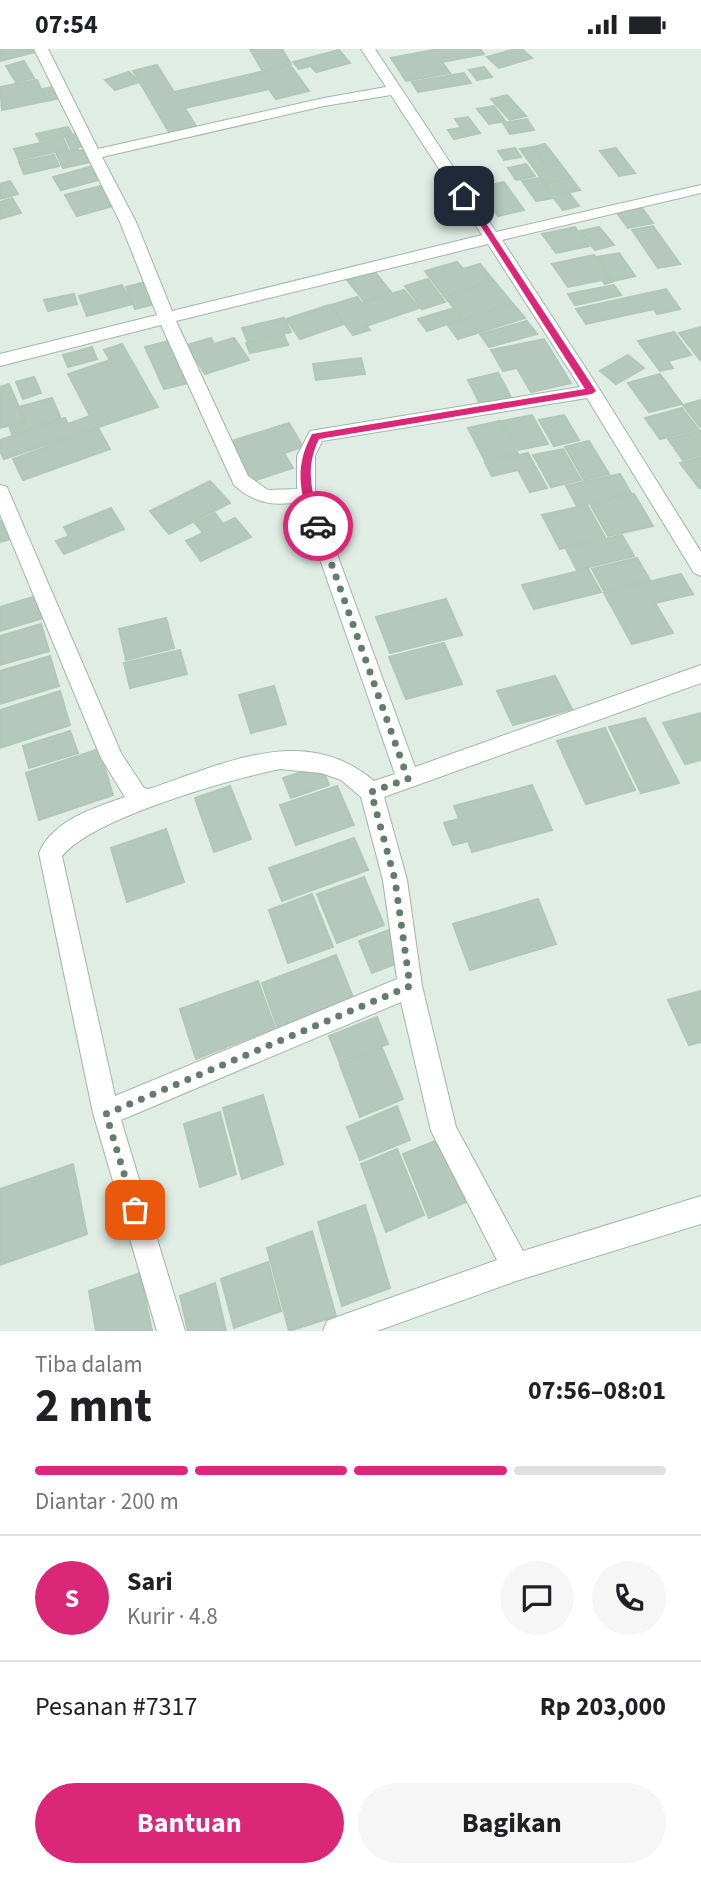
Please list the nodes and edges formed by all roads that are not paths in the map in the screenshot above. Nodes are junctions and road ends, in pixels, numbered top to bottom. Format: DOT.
graph roads {
  1 [pos="41,49"];
  2 [pos="368,49"];
  3 [pos="393,90"];
  4 [pos="95,154"];
  5 [pos="701,189"];
  6 [pos="493,239"];
  7 [pos="166,318"];
  8 [pos="0,360"];
  9 [pos="592,391"];
  10 [pos="0,492"];
  11 [pos="306,494"];
  12 [pos="700,566"];
  13 [pos="701,674"];
  14 [pos="408,779"];
  15 [pos="371,792"];
  16 [pos="149,799"];
  17 [pos="410,986"];
  18 [pos="106,1114"];
  19 [pos="701,1210"];
  20 [pos="516,1267"];
  21 [pos="170,1331"];
  22 [pos="337,1331"];
  1 -- 4 [label="street"];
  2 -- 3 [label="street"];
  3 -- 4 [label="street"];
  3 -- 6 [label="street"];
  4 -- 7 [label="street"];
  5 -- 6 [label="street"];
  6 -- 7 [label="street"];
  6 -- 9 [label="street"];
  7 -- 8 [label="street"];
  7 -- 11 [label="street"];
  9 -- 11 [label="street"];
  9 -- 12 [label="street"];
  10 -- 16 [label="street"];
  11 -- 14 [label="street"];
  13 -- 14 [label="street"];
  14 -- 15 [label="street"];
  15 -- 16 [label="street"];
  15 -- 17 [label="street"];
  16 -- 18 [label="street"];
  17 -- 18 [label="street"];
  17 -- 20 [label="street"];
  18 -- 21 [label="street"];
  19 -- 20 [label="street"];
  20 -- 22 [label="street"];
}
